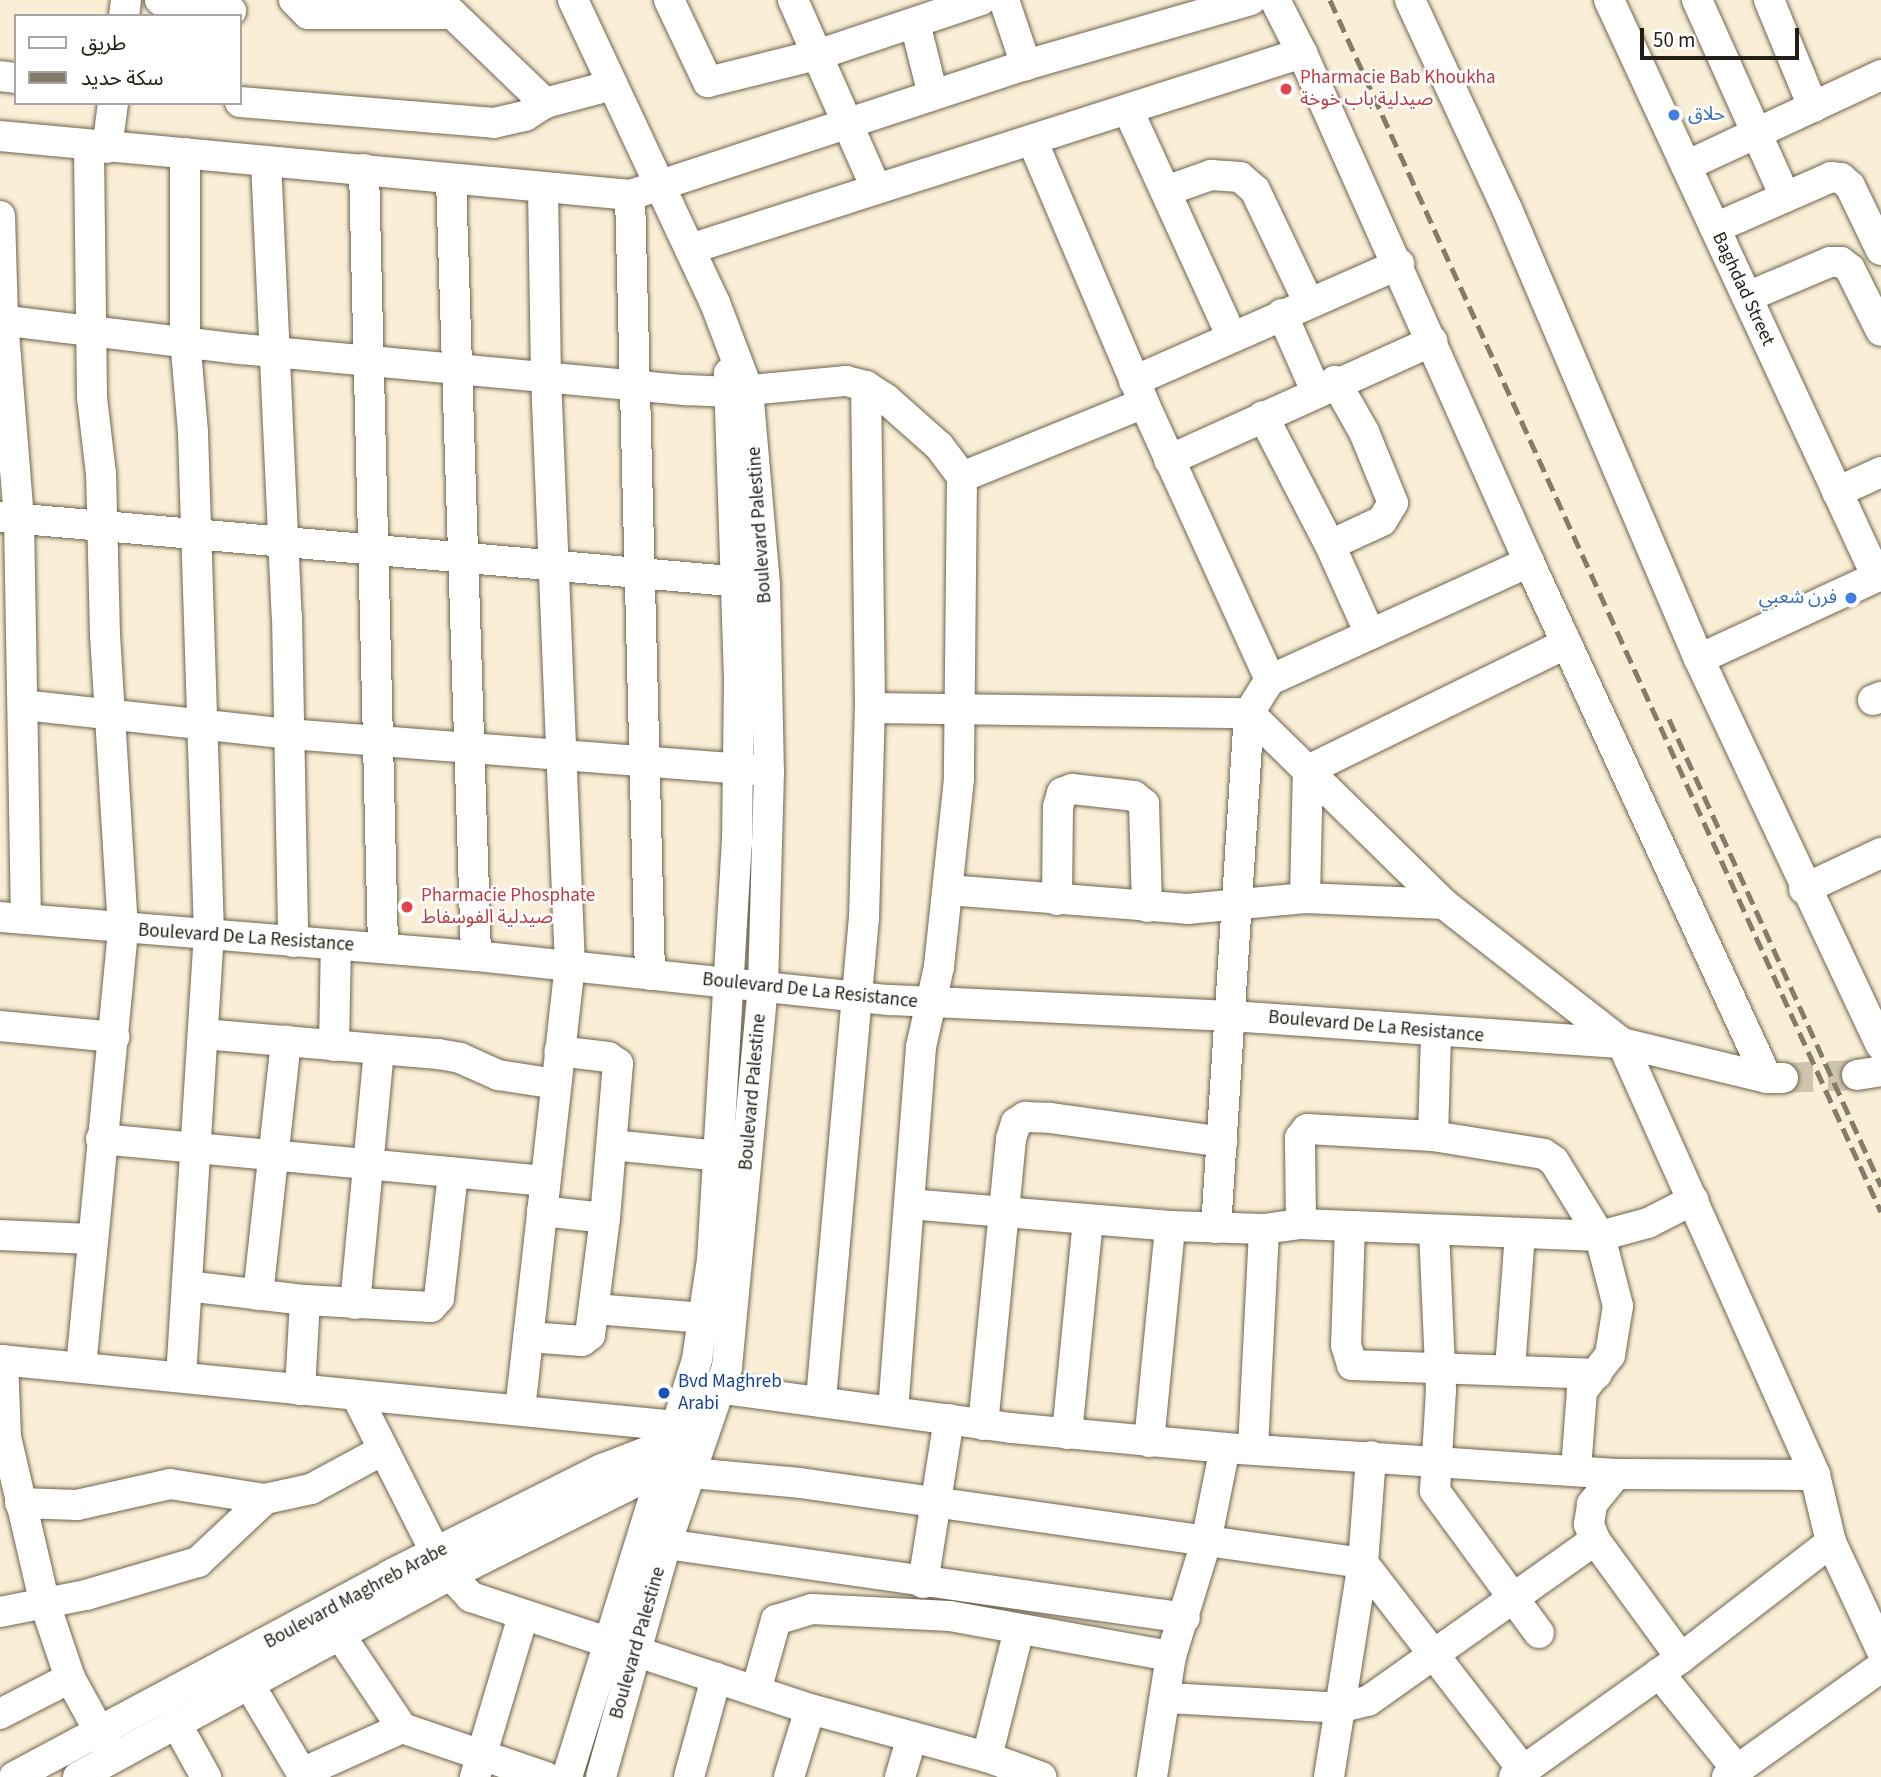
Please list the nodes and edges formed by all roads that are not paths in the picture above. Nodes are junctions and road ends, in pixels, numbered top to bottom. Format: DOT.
graph roads {
  1 [pos="160,0"];
  2 [pos="294,0"];
  3 [pos="573,0"];
  4 [pos="669,0"];
  5 [pos="793,0"];
  6 [pos="981,0"];
  7 [pos="1004,0"];
  8 [pos="1251,0"];
  9 [pos="1275,0"];
  10 [pos="1609,0"];
  11 [pos="1697,0"];
  12 [pos="1769,0"];
  13 [pos="1419,3"];
  14 [pos="445,7"];
  15 [pos="231,11"];
  16 [pos="915,23"];
  17 [pos="1302,52"];
  18 [pos="820,54"];
  19 [pos="1026,65"];
  20 [pos="1881,75"];
  21 [pos="613,85"];
  22 [pos="933,95"];
  23 [pos="242,102"];
  24 [pos="534,103"];
  25 [pos="112,105"];
  26 [pos="1813,107"];
  27 [pos="1128,110"];
  28 [pos="849,121"];
  29 [pos="1753,134"];
  30 [pos="0,136"];
  31 [pos="1032,140"];
  32 [pos="98,147"];
  33 [pos="185,153"];
  34 [pos="267,161"];
  35 [pos="1686,166"];
  36 [pos="363,170"];
  37 [pos="451,180"];
  38 [pos="543,187"];
  39 [pos="876,188"];
  40 [pos="644,190"];
  41 [pos="1166,191"];
  42 [pos="1785,197"];
  43 [pos="0,216"];
  44 [pos="1715,228"];
  45 [pos="690,249"];
  46 [pos="1881,250"];
  47 [pos="1399,264"];
  48 [pos="1746,297"];
  49 [pos="1296,308"];
  50 [pos="1,320"];
  51 [pos="90,329"];
  52 [pos="1881,331"];
  53 [pos="1232,337"];
  54 [pos="186,339"];
  55 [pos="1432,341"];
  56 [pos="277,351"];
  57 [pos="367,358"];
  58 [pos="454,368"];
  59 [pos="546,378"];
  60 [pos="637,385"];
  61 [pos="1325,386"];
  62 [pos="739,391"];
  63 [pos="1139,392"];
  64 [pos="873,400"];
  65 [pos="1263,416"];
  66 [pos="1169,460"];
  67 [pos="1881,472"];
  68 [pos="962,477"];
  69 [pos="1837,492"];
  70 [pos="9,518"];
  71 [pos="102,527"];
  72 [pos="194,534"];
  73 [pos="282,541"];
  74 [pos="1330,545"];
  75 [pos="373,550"];
  76 [pos="462,560"];
  77 [pos="1529,562"];
  78 [pos="554,568"];
  79 [pos="640,575"];
  80 [pos="1879,576"];
  81 [pos="734,583"];
  82 [pos="765,584"];
  83 [pos="1370,634"];
  84 [pos="1567,643"];
  85 [pos="1699,659"];
  86 [pos="1270,680"];
  87 [pos="15,701"];
  88 [pos="870,708"];
  89 [pos="960,711"];
  90 [pos="109,712"];
  91 [pos="1249,713"];
  92 [pos="202,725"];
  93 [pos="289,734"];
  94 [pos="381,740"];
  95 [pos="470,746"];
  96 [pos="561,754"];
  97 [pos="642,759"];
  98 [pos="738,768"];
  99 [pos="1308,770"];
  100 [pos="769,772"];
  101 [pos="1881,853"];
  102 [pos="948,890"];
  103 [pos="1804,890"];
  104 [pos="1305,898"];
  105 [pos="1057,900"];
  106 [pos="1444,904"];
  107 [pos="1237,906"];
  108 [pos="1147,907"];
  109 [pos="13,918"];
  110 [pos="123,929"];
  111 [pos="209,934"];
  112 [pos="293,942"];
  113 [pos="337,946"];
  114 [pos="383,948"];
  115 [pos="476,956"];
  116 [pos="570,967"];
  117 [pos="650,975"];
  118 [pos="729,982"];
  119 [pos="763,986"];
  120 [pos="859,998"];
  121 [pos="930,1003"];
  122 [pos="1232,1016"];
  123 [pos="0,1026"];
  124 [pos="1436,1033"];
  125 [pos="203,1034"];
  126 [pos="114,1037"];
  127 [pos="286,1041"];
  128 [pos="1622,1043"];
  129 [pos="1881,1045"];
  130 [pos="334,1046"];
  131 [pos="379,1050"];
  132 [pos="559,1051"];
  133 [pos="556,1084"];
  134 [pos="1433,1136"];
  135 [pos="100,1139"];
  136 [pos="1222,1142"];
  137 [pos="612,1145"];
  138 [pos="195,1146"];
  139 [pos="276,1154"];
  140 [pos="721,1156"];
  141 [pos="371,1165"];
  142 [pos="453,1173"];
  143 [pos="544,1181"];
  144 [pos="1693,1200"];
  145 [pos="909,1204"];
  146 [pos="542,1211"];
  147 [pos="1005,1213"];
  148 [pos="605,1218"];
  149 [pos="1088,1220"];
  150 [pos="1301,1224"];
  151 [pos="1170,1226"];
  152 [pos="1350,1226"];
  153 [pos="1216,1228"];
  154 [pos="1264,1229"];
  155 [pos="1434,1230"];
  156 [pos="1520,1234"];
  157 [pos="0,1235"];
  158 [pos="1600,1236"];
  159 [pos="93,1239"];
  160 [pos="187,1286"];
  161 [pos="258,1295"];
  162 [pos="305,1300"];
  163 [pos="355,1304"];
  164 [pos="595,1309"];
  165 [pos="704,1318"];
  166 [pos="529,1337"];
  167 [pos="2,1360"];
  168 [pos="80,1367"];
  169 [pos="1441,1367"];
  170 [pos="1510,1369"];
  171 [pos="1597,1374"];
  172 [pos="181,1377"];
  173 [pos="723,1389"];
  174 [pos="300,1390"];
  175 [pos="357,1397"];
  176 [pos="821,1399"];
  177 [pos="520,1410"];
  178 [pos="893,1411"];
  179 [pos="949,1419"];
  180 [pos="984,1425"];
  181 [pos="1067,1434"];
  182 [pos="1149,1442"];
  183 [pos="685,1448"];
  184 [pos="1239,1448"];
  185 [pos="381,1451"];
  186 [pos="1371,1456"];
  187 [pos="1438,1462"];
  188 [pos="1576,1469"];
  189 [pos="1616,1474"];
  190 [pos="1815,1475"];
  191 [pos="265,1499"];
  192 [pos="20,1503"];
  193 [pos="935,1505"];
  194 [pos="1595,1540"];
  195 [pos="1206,1542"];
  196 [pos="1832,1542"];
  197 [pos="666,1544"];
  198 [pos="1363,1563"];
  199 [pos="441,1564"];
  200 [pos="923,1583"];
  201 [pos="1514,1602"];
  202 [pos="45,1604"];
  203 [pos="0,1612"];
  204 [pos="523,1616"];
  205 [pos="1185,1618"];
  206 [pos="1020,1630"];
  207 [pos="1539,1633"];
  208 [pos="340,1634"];
  209 [pos="621,1644"];
  210 [pos="1881,1649"];
  211 [pos="1171,1656"];
  212 [pos="1434,1658"];
  213 [pos="1670,1665"];
  214 [pos="1881,1667"];
  215 [pos="242,1673"];
  216 [pos="70,1678"];
  217 [pos="716,1678"];
  218 [pos="757,1691"];
  219 [pos="1168,1698"];
  220 [pos="1339,1708"];
  221 [pos="810,1709"];
  222 [pos="0,1714"];
  223 [pos="176,1723"];
  224 [pos="402,1728"];
  225 [pos="98,1729"];
  226 [pos="912,1737"];
  227 [pos="114,1757"];
  228 [pos="987,1757"];
  229 [pos="478,1767"];
  230 [pos="1519,1774"];
  231 [pos="1732,1774"];
  232 [pos="303,1775"];
  233 [pos="14,1777"];
  234 [pos="78,1777"];
  235 [pos="206,1777"];
  236 [pos="546,1777"];
  237 [pos="567,1777"];
  238 [pos="601,1777"];
  239 [pos="689,1777"];
  240 [pos="789,1777"];
  241 [pos="900,1777"];
  242 [pos="1041,1777"];
  243 [pos="1152,1777"];
  244 [pos="1329,1777"];
  1 -- 15 [label="street"];
  2 -- 14 [label="street"];
  3 -- 21 [label="street, Boulevard Palestine"];
  4 -- 18 [label="street"];
  5 -- 18 [label="street"];
  6 -- 16 [label="street"];
  7 -- 19 [label="street"];
  8 -- 19 [label="street"];
  9 -- 17 [label="street"];
  10 -- 35 [label="street, Baghdad Street"];
  11 -- 29 [label="street"];
  12 -- 26 [label="street"];
  13 -- 85 [label="street"];
  14 -- 24 [label="street"];
  16 -- 18 [label="street"];
  16 -- 22 [label="street"];
  17 -- 27 [label="street"];
  17 -- 47 [label="street"];
  18 -- 28 [label="street"];
  19 -- 22 [label="street"];
  20 -- 26 [label="street"];
  21 -- 24 [label="street"];
  21 -- 40 [label="street, Boulevard Palestine"];
  22 -- 28 [label="street"];
  23 -- 24 [label="street"];
  25 -- 32 [label="street"];
  26 -- 29 [label="street"];
  27 -- 31 [label="street"];
  27 -- 41 [label="street"];
  28 -- 39 [label="street"];
  28 -- 40 [label="street"];
  29 -- 35 [label="street"];
  29 -- 42 [label="street"];
  30 -- 32 [label="street"];
  31 -- 39 [label="street"];
  31 -- 63 [label="street"];
  32 -- 33 [label="street"];
  32 -- 51 [label="street"];
  33 -- 34 [label="street"];
  33 -- 54 [label="street"];
  34 -- 36 [label="street"];
  34 -- 56 [label="street"];
  35 -- 44 [label="street, Baghdad Street"];
  36 -- 37 [label="street"];
  36 -- 57 [label="street"];
  37 -- 38 [label="street"];
  37 -- 58 [label="street"];
  38 -- 40 [label="street"];
  38 -- 59 [label="street"];
  39 -- 45 [label="street"];
  40 -- 45 [label="street, Boulevard Palestine"];
  40 -- 60 [label="street"];
  41 -- 49 [label="street"];
  41 -- 53 [label="street"];
  42 -- 44 [label="street"];
  42 -- 46 [label="street"];
  43 -- 50 [label="street"];
  44 -- 48 [label="street, Baghdad Street"];
  45 -- 62 [label="street, Boulevard Palestine"];
  47 -- 49 [label="street"];
  47 -- 55 [label="street"];
  48 -- 52 [label="street"];
  48 -- 69 [label="street, Baghdad Street"];
  49 -- 53 [label="street"];
  49 -- 61 [label="street"];
  50 -- 51 [label="street"];
  50 -- 70 [label="street"];
  51 -- 54 [label="street"];
  51 -- 71 [label="street"];
  53 -- 63 [label="street"];
  54 -- 56 [label="street"];
  54 -- 72 [label="street"];
  55 -- 61 [label="street"];
  55 -- 77 [label="street"];
  56 -- 57 [label="street"];
  56 -- 73 [label="street"];
  57 -- 58 [label="street"];
  57 -- 75 [label="street"];
  58 -- 59 [label="street"];
  58 -- 76 [label="street"];
  59 -- 60 [label="street"];
  59 -- 78 [label="street"];
  60 -- 62 [label="street"];
  60 -- 79 [label="street"];
  61 -- 65 [label="street"];
  61 -- 74 [label="street"];
  62 -- 64 [label="street"];
  62 -- 81 [label="street, Boulevard Palestine"];
  62 -- 82 [label="street, Boulevard Palestine"];
  63 -- 66 [label="street"];
  63 -- 68 [label="street"];
  64 -- 68 [label="street"];
  64 -- 88 [label="street"];
  65 -- 66 [label="street"];
  65 -- 74 [label="street"];
  66 -- 86 [label="street"];
  67 -- 69 [label="street"];
  68 -- 89 [label="street"];
  69 -- 80 [label="street, Baghdad Street"];
  70 -- 71 [label="street"];
  70 -- 87 [label="street"];
  71 -- 72 [label="street"];
  71 -- 90 [label="street"];
  72 -- 73 [label="street"];
  72 -- 92 [label="street"];
  73 -- 75 [label="street"];
  73 -- 93 [label="street"];
  74 -- 83 [label="street"];
  75 -- 76 [label="street"];
  75 -- 94 [label="street"];
  76 -- 78 [label="street"];
  76 -- 95 [label="street"];
  77 -- 83 [label="street"];
  77 -- 84 [label="street"];
  78 -- 79 [label="street"];
  78 -- 96 [label="street"];
  79 -- 81 [label="street"];
  79 -- 97 [label="street"];
  80 -- 85 [label="street"];
  81 -- 82 [label="street"];
  81 -- 98 [label="street, Boulevard Palestine"];
  82 -- 100 [label="street, Boulevard Palestine"];
  83 -- 86 [label="street"];
  84 -- 99 [label="street"];
  84 -- 128 [label="street"];
  85 -- 103 [label="street"];
  86 -- 91 [label="street"];
  87 -- 90 [label="street"];
  87 -- 109 [label="street"];
  88 -- 89 [label="street"];
  88 -- 120 [label="street"];
  89 -- 91 [label="street"];
  89 -- 102 [label="street"];
  90 -- 92 [label="street"];
  90 -- 110 [label="street"];
  91 -- 99 [label="street"];
  91 -- 107 [label="street"];
  92 -- 93 [label="street"];
  92 -- 111 [label="street"];
  93 -- 94 [label="street"];
  93 -- 112 [label="street"];
  94 -- 95 [label="street"];
  94 -- 114 [label="street"];
  95 -- 96 [label="street"];
  95 -- 115 [label="street"];
  96 -- 97 [label="street"];
  96 -- 116 [label="street"];
  97 -- 98 [label="street"];
  97 -- 117 [label="street"];
  98 -- 100 [label="street"];
  98 -- 118 [label="street, Boulevard Palestine"];
  99 -- 104 [label="street"];
  99 -- 106 [label="street"];
  100 -- 119 [label="street, Boulevard Palestine"];
  101 -- 103 [label="street"];
  102 -- 105 [label="street"];
  102 -- 121 [label="street"];
  103 -- 129 [label="street"];
  104 -- 106 [label="street"];
  104 -- 107 [label="street"];
  105 -- 108 [label="street"];
  105 -- 108 [label="street"];
  106 -- 128 [label="street"];
  107 -- 108 [label="street"];
  107 -- 122 [label="street"];
  109 -- 110 [label="street, Boulevard De La Resistance"];
  110 -- 111 [label="street, Boulevard De La Resistance"];
  110 -- 126 [label="street"];
  111 -- 112 [label="street, Boulevard De La Resistance"];
  111 -- 125 [label="street"];
  112 -- 113 [label="street, Boulevard De La Resistance"];
  113 -- 114 [label="street, Boulevard De La Resistance"];
  113 -- 130 [label="street"];
  114 -- 115 [label="street, Boulevard De La Resistance"];
  115 -- 116 [label="street, Boulevard De La Resistance"];
  116 -- 117 [label="street, Boulevard De La Resistance"];
  116 -- 132 [label="street"];
  117 -- 118 [label="street, Boulevard De La Resistance"];
  118 -- 119 [label="street, Boulevard De La Resistance"];
  118 -- 140 [label="street, Boulevard Palestine"];
  119 -- 120 [label="street, Boulevard De La Resistance"];
  119 -- 173 [label="street, Boulevard Palestine"];
  120 -- 121 [label="street, Boulevard De La Resistance"];
  120 -- 176 [label="street"];
  121 -- 122 [label="street, Boulevard De La Resistance"];
  121 -- 145 [label="street"];
  122 -- 124 [label="street, Boulevard De La Resistance"];
  122 -- 136 [label="street"];
  123 -- 126 [label="street"];
  124 -- 128 [label="street, Boulevard De La Resistance"];
  124 -- 134 [label="street"];
  125 -- 127 [label="street"];
  125 -- 138 [label="street"];
  126 -- 135 [label="street"];
  127 -- 130 [label="street"];
  127 -- 139 [label="street"];
  128 -- 144 [label="street"];
  130 -- 131 [label="street"];
  131 -- 133 [label="street"];
  131 -- 141 [label="street"];
  132 -- 133 [label="street"];
  132 -- 137 [label="street"];
  133 -- 143 [label="street"];
  134 -- 150 [label="street"];
  134 -- 158 [label="street"];
  135 -- 138 [label="street"];
  135 -- 159 [label="street"];
  136 -- 147 [label="street"];
  136 -- 153 [label="street"];
  137 -- 140 [label="street"];
  137 -- 148 [label="street"];
  138 -- 139 [label="street"];
  138 -- 160 [label="street"];
  139 -- 141 [label="street"];
  139 -- 161 [label="street"];
  140 -- 165 [label="street, Boulevard Palestine"];
  141 -- 142 [label="street"];
  141 -- 163 [label="street"];
  142 -- 143 [label="street"];
  142 -- 163 [label="street"];
  143 -- 146 [label="street"];
  144 -- 158 [label="street"];
  144 -- 190 [label="street"];
  145 -- 147 [label="street"];
  145 -- 178 [label="street"];
  146 -- 148 [label="street"];
  146 -- 166 [label="street"];
  147 -- 149 [label="street"];
  147 -- 180 [label="street"];
  148 -- 164 [label="street"];
  149 -- 151 [label="street"];
  149 -- 181 [label="street"];
  150 -- 152 [label="street"];
  150 -- 154 [label="street"];
  151 -- 153 [label="street"];
  151 -- 182 [label="street"];
  152 -- 155 [label="street"];
  152 -- 169 [label="street"];
  153 -- 154 [label="street"];
  154 -- 184 [label="street"];
  155 -- 156 [label="street"];
  155 -- 169 [label="street"];
  156 -- 158 [label="street"];
  156 -- 170 [label="street"];
  157 -- 159 [label="street"];
  158 -- 171 [label="street"];
  159 -- 168 [label="street"];
  160 -- 161 [label="street"];
  160 -- 172 [label="street"];
  161 -- 162 [label="street"];
  162 -- 163 [label="street"];
  162 -- 174 [label="street"];
  164 -- 165 [label="street"];
  164 -- 166 [label="street"];
  165 -- 183 [label="street, Boulevard Palestine"];
  166 -- 177 [label="street"];
  167 -- 168 [label="street"];
  167 -- 192 [label="street"];
  168 -- 172 [label="street"];
  169 -- 170 [label="street"];
  169 -- 187 [label="street"];
  170 -- 171 [label="street"];
  171 -- 188 [label="street"];
  172 -- 174 [label="street"];
  173 -- 176 [label="street"];
  173 -- 183 [label="street, Boulevard Palestine"];
  174 -- 175 [label="street"];
  175 -- 177 [label="street"];
  175 -- 185 [label="street"];
  176 -- 178 [label="street"];
  177 -- 183 [label="street"];
  178 -- 179 [label="street"];
  179 -- 180 [label="street"];
  179 -- 193 [label="street"];
  180 -- 181 [label="street"];
  181 -- 182 [label="street"];
  182 -- 184 [label="street"];
  183 -- 193 [label="street"];
  183 -- 197 [label="street, Boulevard Palestine"];
  183 -- 199 [label="street, Boulevard Maghreb Arabe"];
  183 -- 209 [label="street, Boulevard Palestine"];
  184 -- 186 [label="street"];
  184 -- 195 [label="street"];
  185 -- 191 [label="street"];
  185 -- 199 [label="street"];
  186 -- 187 [label="street"];
  186 -- 198 [label="street"];
  187 -- 188 [label="street"];
  187 -- 201 [label="street"];
  188 -- 189 [label="street"];
  189 -- 190 [label="street"];
  189 -- 194 [label="street"];
  190 -- 196 [label="street"];
  191 -- 192 [label="street"];
  191 -- 202 [label="street"];
  192 -- 202 [label="street"];
  193 -- 195 [label="street"];
  193 -- 200 [label="street"];
  194 -- 201 [label="street"];
  194 -- 213 [label="street"];
  195 -- 198 [label="street"];
  195 -- 205 [label="street"];
  196 -- 210 [label="street"];
  196 -- 213 [label="street"];
  197 -- 200 [label="street"];
  197 -- 209 [label="street, Boulevard Palestine"];
  198 -- 212 [label="street"];
  198 -- 220 [label="street"];
  199 -- 204 [label="street"];
  199 -- 208 [label="street, Boulevard Maghreb Arabe"];
  199 -- 215 [label="street, Boulevard Maghreb Arabe"];
  200 -- 205 [label="street"];
  201 -- 207 [label="street"];
  201 -- 212 [label="street"];
  202 -- 203 [label="street"];
  202 -- 216 [label="street"];
  204 -- 209 [label="street"];
  204 -- 229 [label="street"];
  205 -- 211 [label="street"];
  206 -- 211 [label="street"];
  206 -- 218 [label="street"];
  206 -- 228 [label="street"];
  208 -- 215 [label="street, Boulevard Maghreb Arabe"];
  208 -- 224 [label="street"];
  209 -- 217 [label="street"];
  209 -- 237 [label="street, Boulevard Palestine"];
  209 -- 238 [label="street, Boulevard Palestine"];
  211 -- 219 [label="street"];
  212 -- 220 [label="street"];
  212 -- 230 [label="street"];
  213 -- 230 [label="street"];
  213 -- 231 [label="street"];
  214 -- 231 [label="street"];
  215 -- 223 [label="street, Boulevard Maghreb Arabe"];
  215 -- 225 [label="street, Boulevard Maghreb Arabe"];
  215 -- 232 [label="street"];
  216 -- 222 [label="street"];
  216 -- 225 [label="street"];
  217 -- 218 [label="street"];
  217 -- 239 [label="street"];
  218 -- 221 [label="street"];
  219 -- 220 [label="street"];
  219 -- 243 [label="street"];
  220 -- 244 [label="street"];
  221 -- 226 [label="street"];
  221 -- 240 [label="street"];
  223 -- 227 [label="street, Boulevard Maghreb Arabe"];
  223 -- 235 [label="street"];
  224 -- 229 [label="street"];
  224 -- 232 [label="street"];
  225 -- 227 [label="street"];
  225 -- 233 [label="street, Boulevard Maghreb Arabe"];
  226 -- 228 [label="street"];
  226 -- 241 [label="street"];
  227 -- 234 [label="street, Boulevard Maghreb Arabe"];
  228 -- 242 [label="street"];
  229 -- 236 [label="street"];
}
